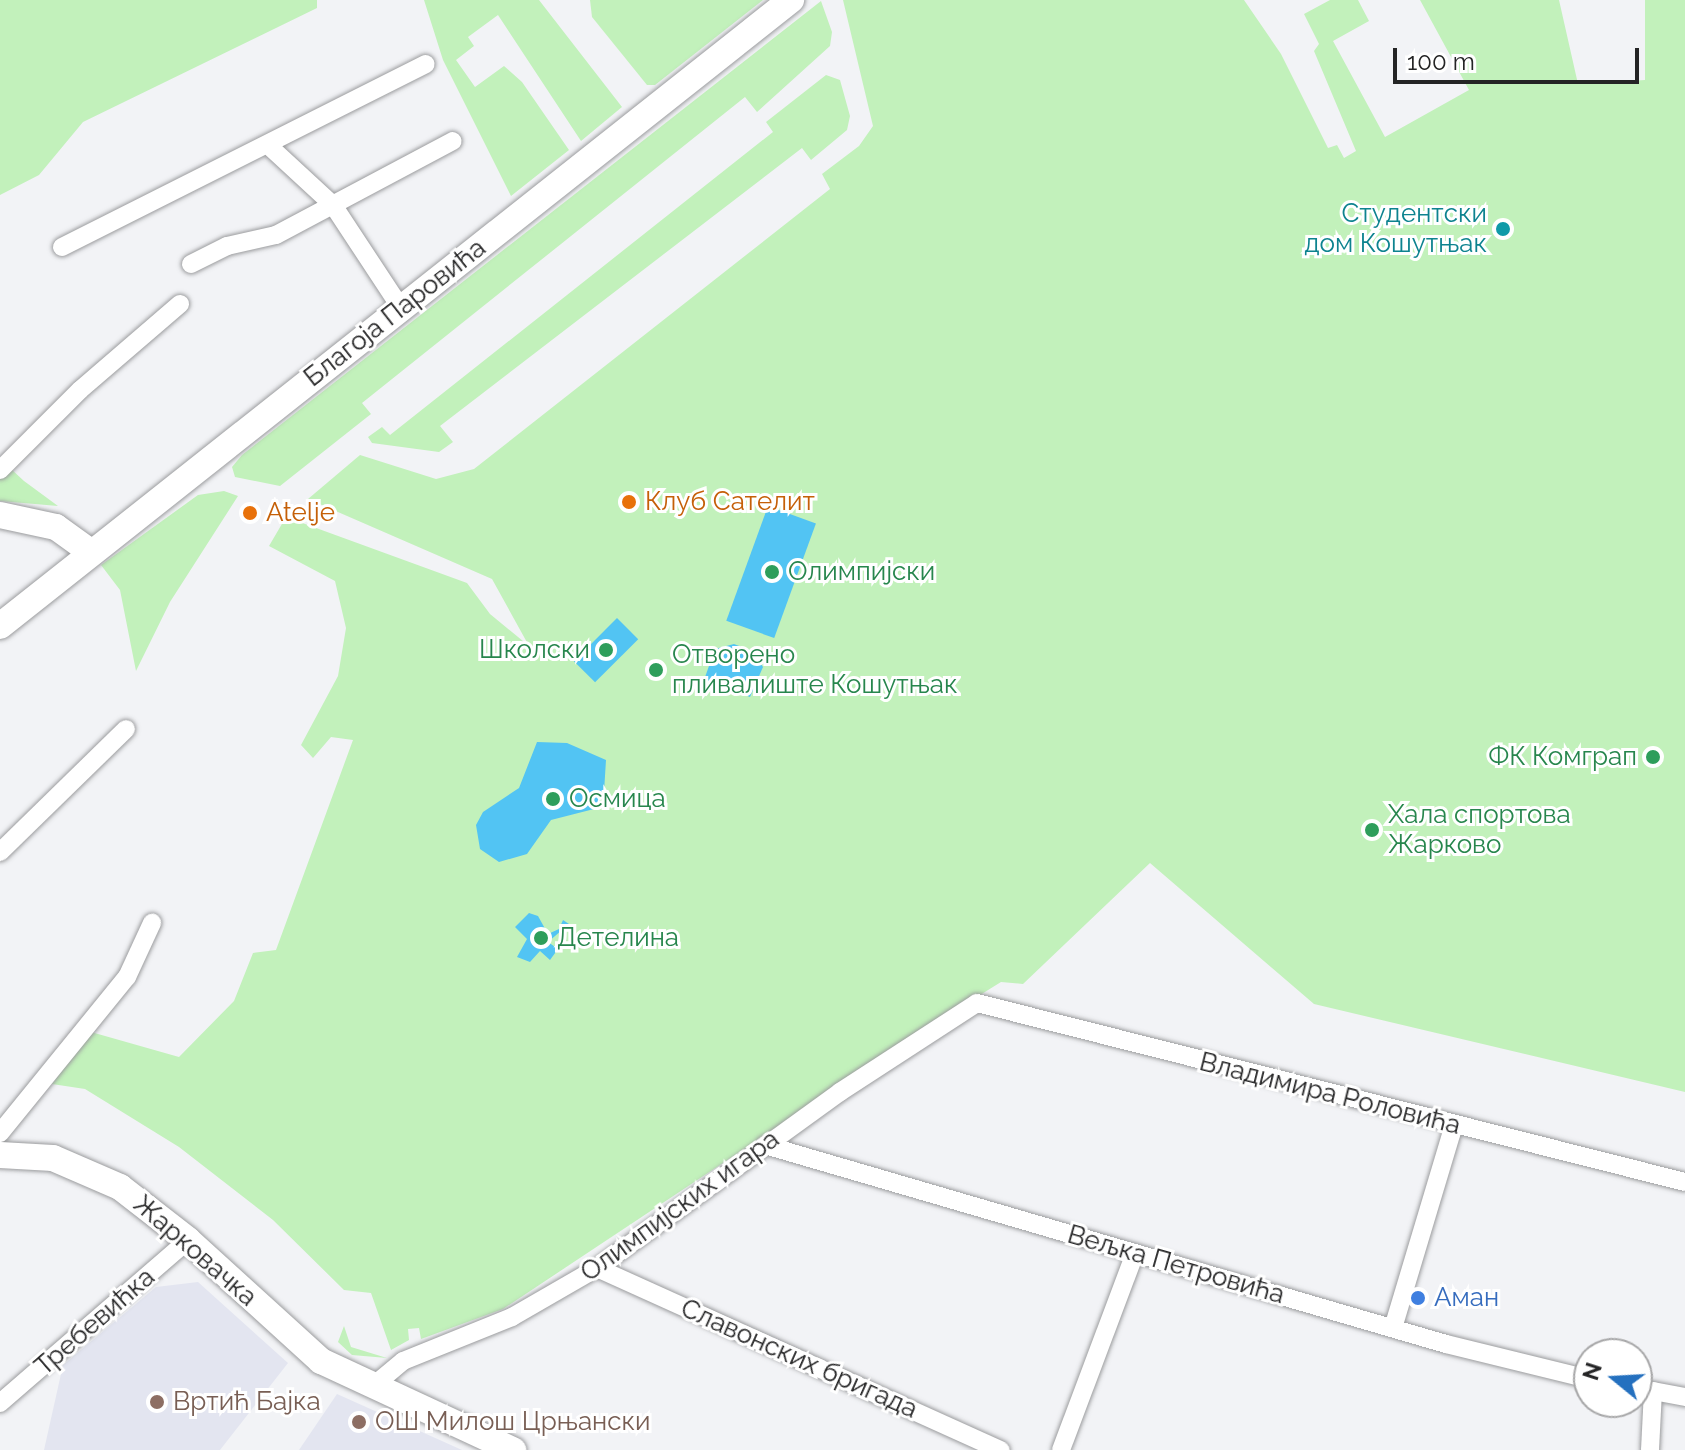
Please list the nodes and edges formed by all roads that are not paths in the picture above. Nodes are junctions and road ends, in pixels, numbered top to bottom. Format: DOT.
graph roads {
  1 [pos="791,0"];
  2 [pos="426,64"];
  3 [pos="453,141"];
  4 [pos="269,146"];
  5 [pos="333,205"];
  6 [pos="62,247"];
  7 [pos="191,264"];
  8 [pos="180,304"];
  9 [pos="401,308"];
  10 [pos="0,470"];
  11 [pos="0,515"];
  12 [pos="92,553"];
  13 [pos="0,626"];
  14 [pos="126,729"];
  15 [pos="0,852"];
  16 [pos="152,923"];
  17 [pos="977,1003"];
  18 [pos="1454,1125"];
  19 [pos="0,1133"];
  20 [pos="765,1145"];
  21 [pos="0,1155"];
  22 [pos="1685,1182"];
  23 [pos="188,1240"];
  24 [pos="1135,1253"];
  25 [pos="597,1268"];
  26 [pos="1393,1328"];
  27 [pos="1573,1375"];
  28 [pos="372,1387"];
  29 [pos="1653,1391"];
  30 [pos="1685,1397"];
  31 [pos="0,1403"];
  32 [pos="1647,1418"];
  33 [pos="513,1450"];
  34 [pos="1001,1450"];
  35 [pos="1061,1450"];
  36 [pos="1650,1450"];
  1 -- 9 [label="main road, Благоја Паровића"];
  2 -- 4 [label="street"];
  3 -- 5 [label="street"];
  4 -- 5 [label="street"];
  4 -- 6 [label="street"];
  5 -- 7 [label="street"];
  5 -- 9 [label="street"];
  8 -- 10 [label="street"];
  9 -- 12 [label="main road, Благоја Паровића"];
  11 -- 12 [label="main road"];
  12 -- 13 [label="main road, Благоја Паровића"];
  14 -- 15 [label="street"];
  16 -- 19 [label="street"];
  17 -- 18 [label="street, Владимира Роловића"];
  17 -- 20 [label="street, Олимпијских игара"];
  18 -- 22 [label="street, Владимира Роловића"];
  18 -- 26 [label="street"];
  20 -- 24 [label="street, Вељка Петровића"];
  20 -- 25 [label="street, Олимпијских игара"];
  21 -- 23 [label="main road, Жарковачка"];
  23 -- 28 [label="main road, Жарковачка"];
  23 -- 31 [label="street, Требевићка"];
  24 -- 26 [label="street, Вељка Петровића"];
  24 -- 35 [label="street"];
  25 -- 28 [label="street, Олимпијских игара"];
  25 -- 34 [label="street, Славонских бригада"];
  26 -- 27 [label="street, Вељка Петровића"];
  28 -- 33 [label="main road, Жарковачка"];
  29 -- 30 [label="street"];
  32 -- 36 [label="street"];
}
